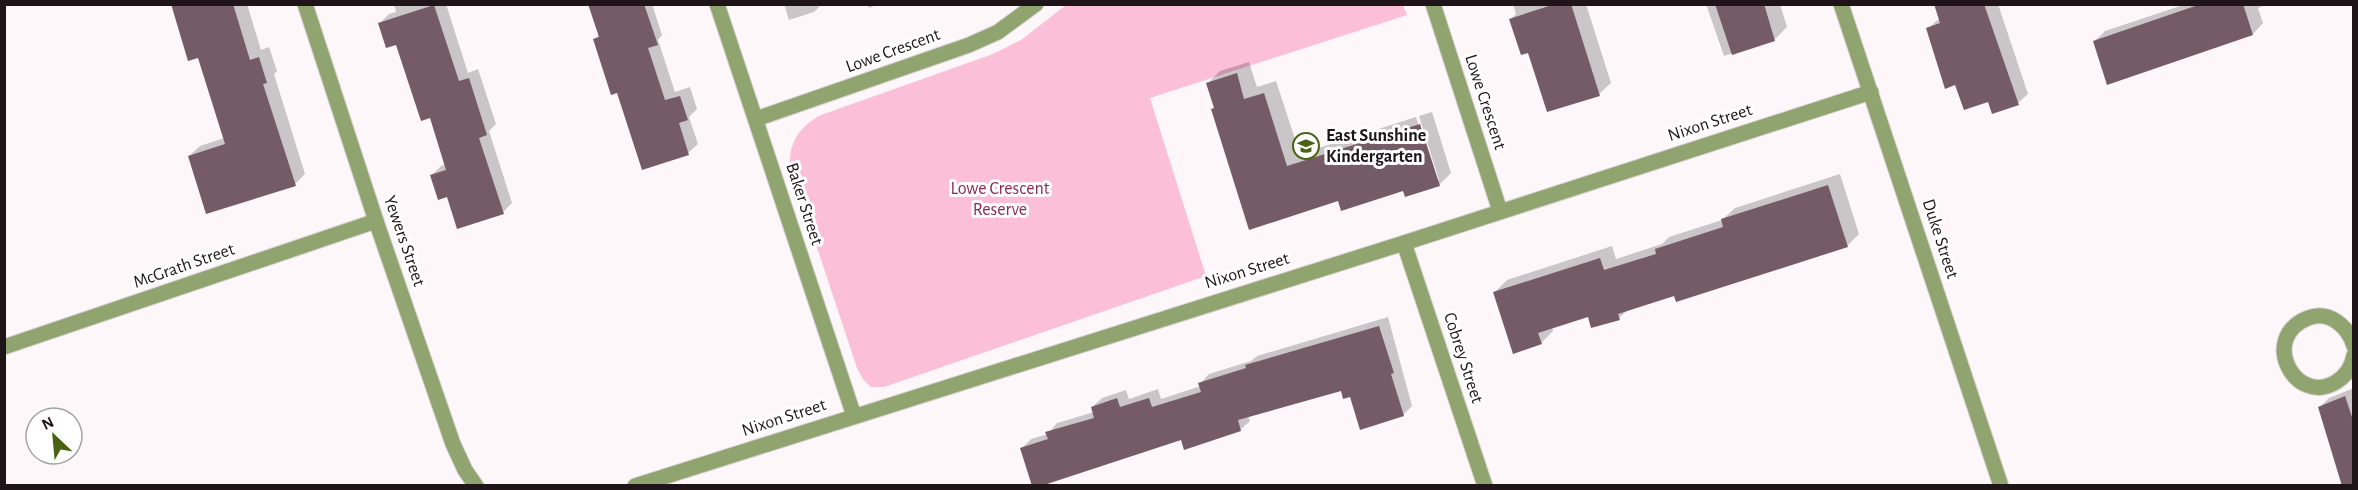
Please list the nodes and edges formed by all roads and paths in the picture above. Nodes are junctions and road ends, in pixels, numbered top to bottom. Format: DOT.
graph roads {
  1 [pos="305,4"];
  2 [pos="717,4"];
  3 [pos="1036,4"];
  4 [pos="1433,4"];
  5 [pos="1841,4"];
  6 [pos="1870,92"];
  7 [pos="756,119"];
  8 [pos="1500,211"];
  9 [pos="376,221"];
  10 [pos="1404,243"];
  11 [pos="2353,340"];
  12 [pos="4,347"];
  13 [pos="2354,355"];
  14 [pos="854,416"];
  15 [pos="476,486"];
  16 [pos="635,486"];
  17 [pos="1485,486"];
  18 [pos="2001,486"];
  1 -- 9 [label="street, Yewers Street"];
  2 -- 7 [label="street, Baker Street"];
  3 -- 7 [label="street, Lowe Crescent"];
  4 -- 8 [label="street, Lowe Crescent"];
  5 -- 6 [label="street, Duke Street"];
  6 -- 8 [label="street, Nixon Street"];
  6 -- 18 [label="street, Duke Street"];
  7 -- 14 [label="street, Baker Street"];
  8 -- 10 [label="street, Nixon Street"];
  9 -- 12 [label="street, McGrath Street"];
  9 -- 15 [label="street, Yewers Street"];
  10 -- 14 [label="street, Nixon Street"];
  10 -- 17 [label="street, Cobrey Street"];
  11 -- 13 [label="street"];
  14 -- 16 [label="street, Nixon Street"];
}
